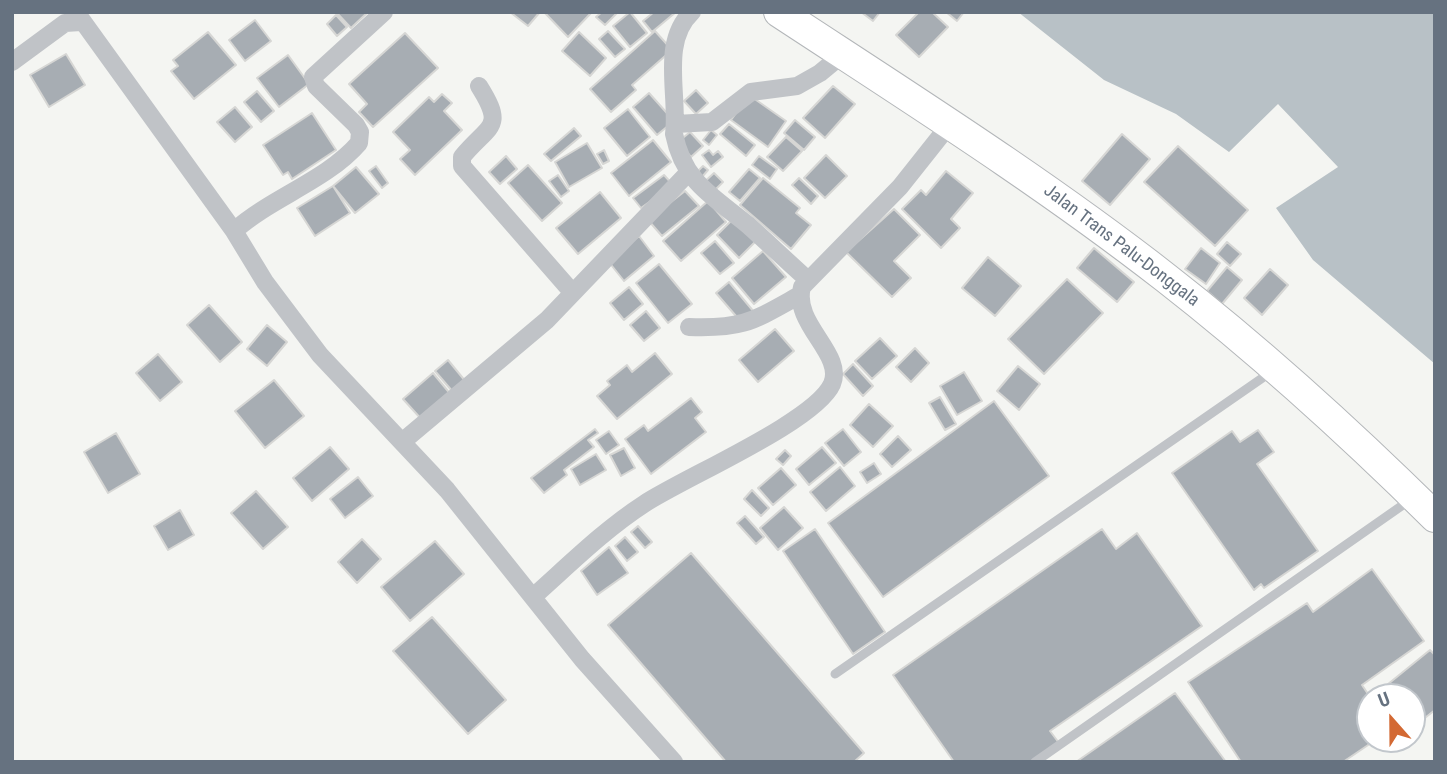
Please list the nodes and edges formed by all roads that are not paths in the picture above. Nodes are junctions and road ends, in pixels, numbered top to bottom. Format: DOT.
graph roads {
  1 [pos="384,12"];
  2 [pos="692,12"];
  3 [pos="779,12"];
  4 [pos="78,17"];
  5 [pos="843,54"];
  6 [pos="12,62"];
  7 [pos="478,86"];
  8 [pos="676,124"];
  9 [pos="950,124"];
  10 [pos="689,173"];
  11 [pos="234,231"];
  12 [pos="804,288"];
  13 [pos="572,292"];
  14 [pos="689,327"];
  15 [pos="1276,369"];
  16 [pos="402,442"];
  17 [pos="1425,507"];
  18 [pos="534,596"];
  19 [pos="835,674"];
  20 [pos="674,762"];
  21 [pos="1035,762"];
  1 -- 11 [label="street"];
  2 -- 8 [label="street"];
  3 -- 5 [label="highway, Jalan Trans Palu-Donggala"];
  4 -- 6 [label="street"];
  4 -- 11 [label="street"];
  5 -- 8 [label="street"];
  5 -- 9 [label="highway, Jalan Trans Palu-Donggala"];
  7 -- 13 [label="street"];
  8 -- 10 [label="street"];
  9 -- 12 [label="street"];
  9 -- 15 [label="highway, Jalan Trans Palu-Donggala"];
  10 -- 12 [label="street"];
  10 -- 13 [label="street"];
  11 -- 16 [label="street"];
  12 -- 14 [label="street"];
  12 -- 18 [label="street"];
  13 -- 16 [label="street"];
  15 -- 17 [label="highway, Jalan Trans Palu-Donggala"];
  15 -- 19 [label="lane"];
  16 -- 18 [label="street"];
  17 -- 21 [label="lane"];
  18 -- 20 [label="street"];
}
